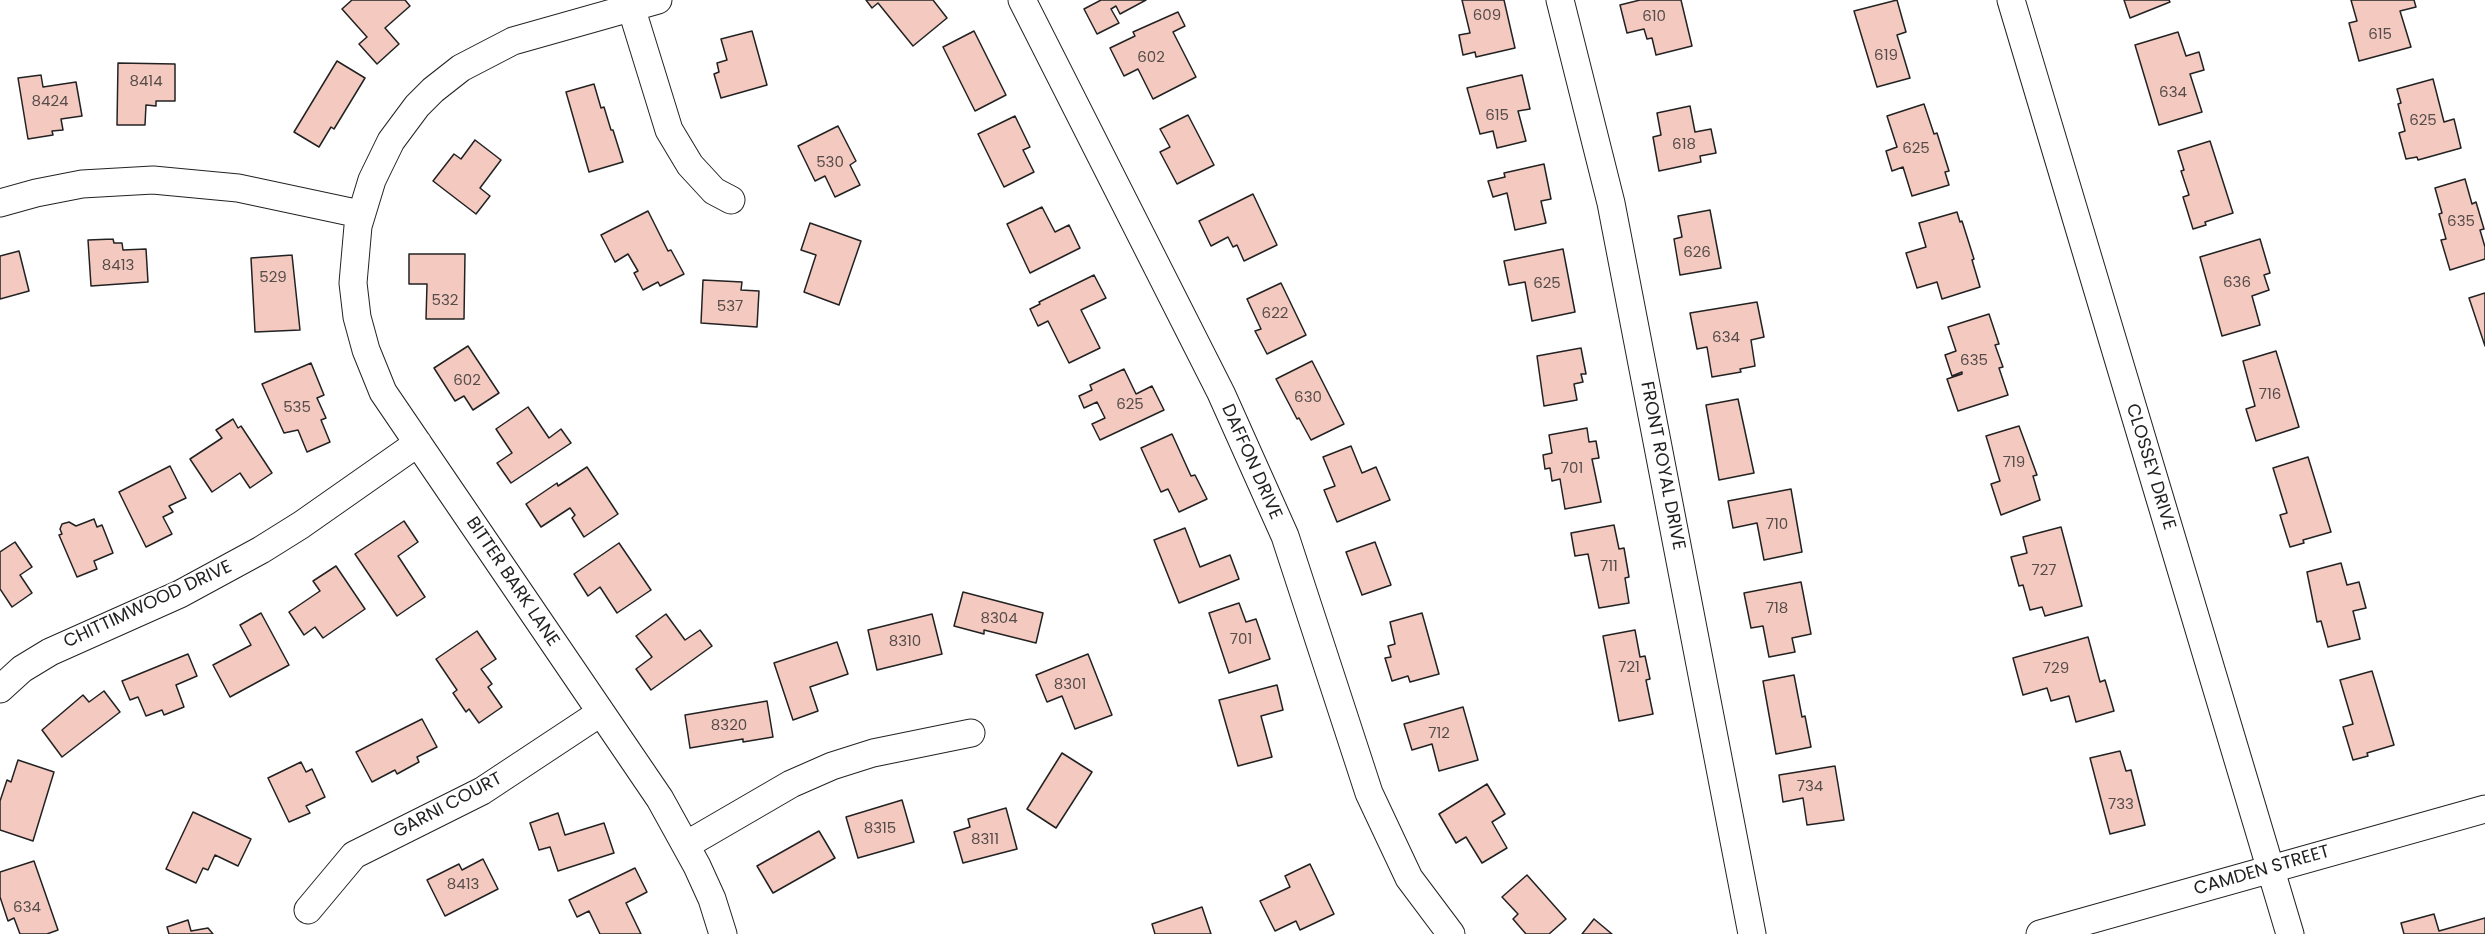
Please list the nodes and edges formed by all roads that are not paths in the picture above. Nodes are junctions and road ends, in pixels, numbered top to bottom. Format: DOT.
graph roads {
  1 [pos="658,0"];
  2 [pos="1022,0"];
  3 [pos="1560,0"];
  4 [pos="2011,0"];
  5 [pos="631,7"];
  6 [pos="732,200"];
  7 [pos="0,203"];
  8 [pos="360,214"];
  9 [pos="418,443"];
  10 [pos="0,689"];
  11 [pos="600,713"];
  12 [pos="971,733"];
  13 [pos="2485,809"];
  14 [pos="686,845"];
  15 [pos="2270,869"];
  16 [pos="308,910"];
  17 [pos="1440,931"];
  18 [pos="723,934"];
  19 [pos="1752,934"];
  20 [pos="2040,934"];
  21 [pos="2290,934"];
  1 -- 5 [label="street, BITTER BARK LANE"];
  2 -- 17 [label="street, DAFFON DRIVE"];
  3 -- 19 [label="street, FRONT ROYAL DRIVE"];
  4 -- 15 [label="street, CLOSSEY DRIVE"];
  5 -- 6 [label="street"];
  5 -- 8 [label="street, BITTER BARK LANE"];
  7 -- 8 [label="street"];
  8 -- 9 [label="street, BITTER BARK LANE"];
  9 -- 10 [label="street, CHITTIMWOOD DRIVE"];
  9 -- 11 [label="street, BITTER BARK LANE"];
  11 -- 14 [label="street, BITTER BARK LANE"];
  11 -- 16 [label="street, GARNI COURT"];
  12 -- 14 [label="street"];
  13 -- 15 [label="street, CAMDEN STREET"];
  14 -- 18 [label="street, BITTER BARK LANE"];
  15 -- 20 [label="street, CAMDEN STREET"];
  15 -- 21 [label="street, CLOSSEY DRIVE"];
}
